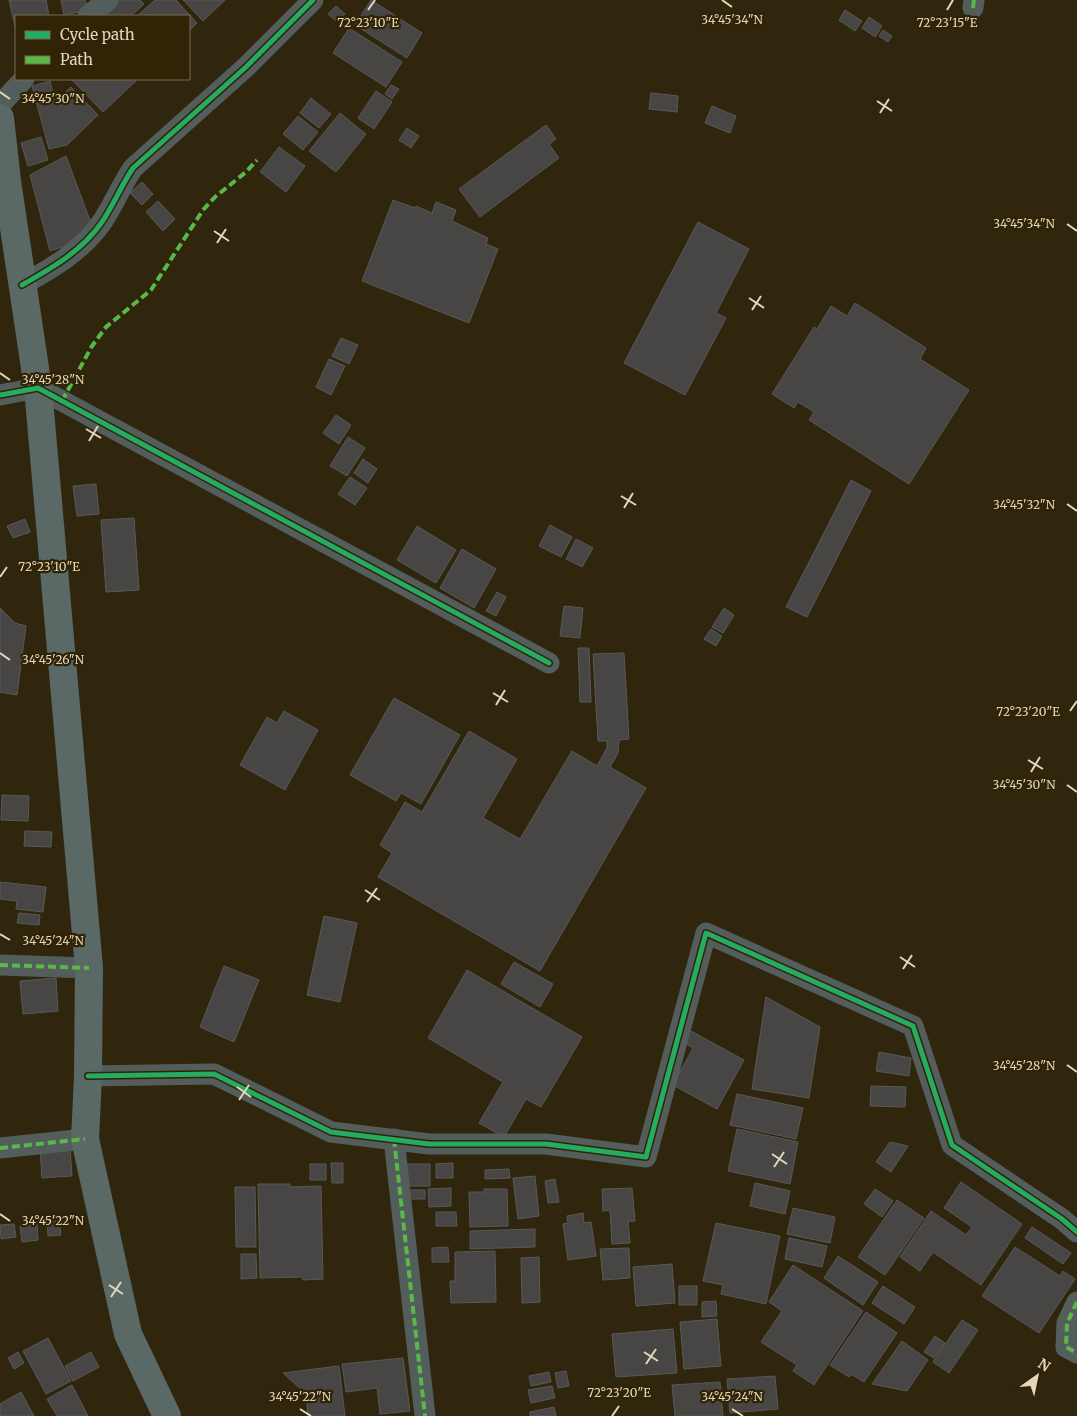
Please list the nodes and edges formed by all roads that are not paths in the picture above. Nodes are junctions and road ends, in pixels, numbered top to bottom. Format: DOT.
graph roads {
  1 [pos="108,0"];
  2 [pos="313,0"];
  3 [pos="89,15"];
  4 [pos="23,80"];
  5 [pos="0,105"];
  6 [pos="0,118"];
  7 [pos="22,285"];
  8 [pos="38,388"];
  9 [pos="0,395"];
  10 [pos="548,663"];
  11 [pos="0,965"];
  12 [pos="89,968"];
  13 [pos="88,1076"];
  14 [pos="85,1139"];
  15 [pos="394,1139"];
  16 [pos="0,1148"];
  17 [pos="1077,1232"];
  18 [pos="1077,1302"];
  19 [pos="1077,1353"];
  20 [pos="167,1416"];
  21 [pos="426,1416"];
  1 -- 3 [label="street"];
  2 -- 7 [label="street"];
  4 -- 5 [label="street"];
  6 -- 7 [label="main road"];
  7 -- 8 [label="main road"];
  8 -- 9 [label="street"];
  8 -- 10 [label="street"];
  8 -- 12 [label="main road"];
  11 -- 12 [label="street"];
  12 -- 13 [label="main road"];
  13 -- 14 [label="main road"];
  13 -- 15 [label="street"];
  14 -- 16 [label="street"];
  14 -- 20 [label="main road"];
  15 -- 17 [label="street"];
  15 -- 21 [label="street"];
  18 -- 19 [label="street"];
}
